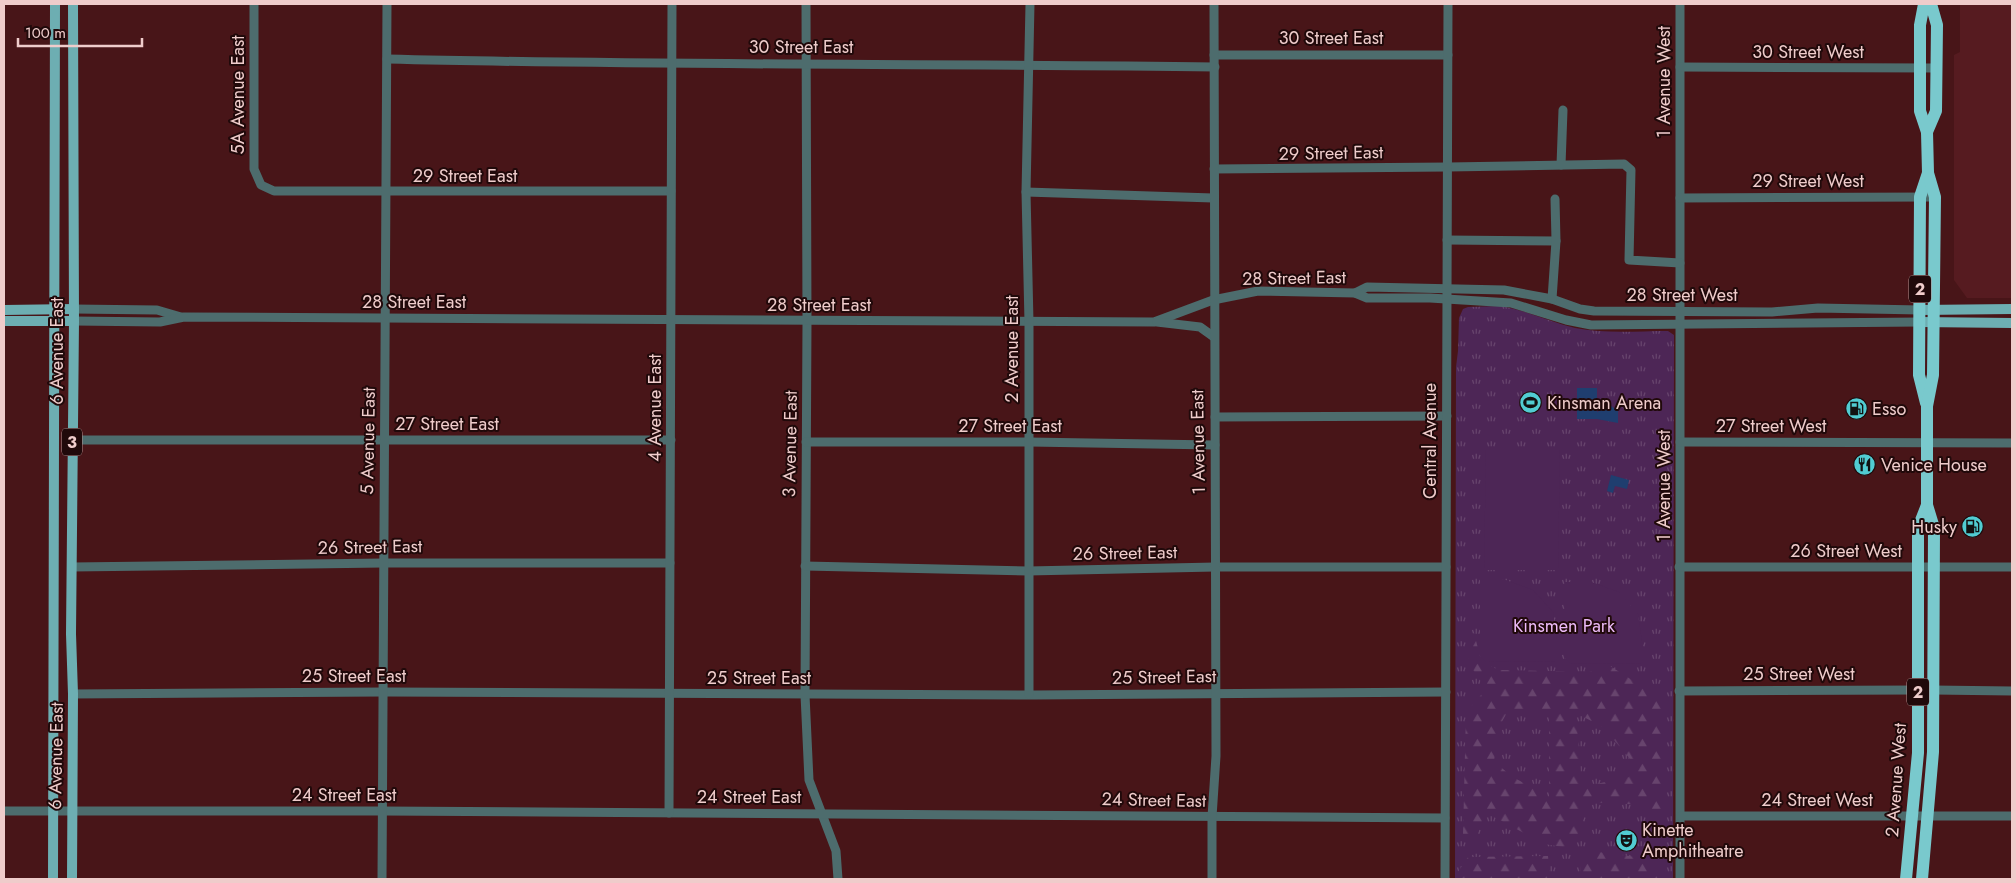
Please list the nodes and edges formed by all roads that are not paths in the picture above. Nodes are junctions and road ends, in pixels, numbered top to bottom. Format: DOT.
graph roads {
  1 [pos="55,4"];
  2 [pos="73,4"];
  3 [pos="254,4"];
  4 [pos="388,4"];
  5 [pos="672,4"];
  6 [pos="806,4"];
  7 [pos="1030,4"];
  8 [pos="1214,4"];
  9 [pos="1448,4"];
  10 [pos="1680,4"];
  11 [pos="1924,4"];
  12 [pos="1931,4"];
  13 [pos="1214,55"];
  14 [pos="1448,55"];
  15 [pos="387,59"];
  16 [pos="672,62"];
  17 [pos="807,63"];
  18 [pos="1029,64"];
  19 [pos="1215,68"];
  20 [pos="1680,68"];
  21 [pos="1920,68"];
  22 [pos="1936,68"];
  23 [pos="1563,110"];
  24 [pos="1927,132"];
  25 [pos="1561,165"];
  26 [pos="1448,167"];
  27 [pos="1214,169"];
  28 [pos="1928,172"];
  29 [pos="261,184"];
  30 [pos="671,191"];
  31 [pos="387,192"];
  32 [pos="1026,192"];
  33 [pos="1920,197"];
  34 [pos="1936,197"];
  35 [pos="1213,198"];
  36 [pos="1680,198"];
  37 [pos="1555,199"];
  38 [pos="1447,240"];
  39 [pos="1556,241"];
  40 [pos="1680,263"];
  41 [pos="1447,288"];
  42 [pos="1355,293"];
  43 [pos="1552,299"];
  44 [pos="1213,300"];
  45 [pos="1447,300"];
  46 [pos="55,309"];
  47 [pos="74,309"];
  48 [pos="2012,309"];
  49 [pos="4,310"];
  50 [pos="1680,311"];
  51 [pos="1920,316"];
  52 [pos="1934,316"];
  53 [pos="184,317"];
  54 [pos="386,318"];
  55 [pos="671,320"];
  56 [pos="4,321"];
  57 [pos="55,321"];
  58 [pos="74,321"];
  59 [pos="807,321"];
  60 [pos="1029,322"];
  61 [pos="1154,322"];
  62 [pos="2012,323"];
  63 [pos="1681,325"];
  64 [pos="1214,338"];
  65 [pos="1927,406"];
  66 [pos="1447,416"];
  67 [pos="1214,417"];
  68 [pos="72,440"];
  69 [pos="385,440"];
  70 [pos="671,440"];
  71 [pos="806,442"];
  72 [pos="1029,442"];
  73 [pos="1680,442"];
  74 [pos="1927,443"];
  75 [pos="2012,443"];
  76 [pos="1215,445"];
  77 [pos="1927,505"];
  78 [pos="384,563"];
  79 [pos="670,563"];
  80 [pos="805,566"];
  81 [pos="72,567"];
  82 [pos="1215,567"];
  83 [pos="1446,567"];
  84 [pos="1679,567"];
  85 [pos="1919,567"];
  86 [pos="1934,567"];
  87 [pos="2012,567"];
  88 [pos="1028,571"];
  89 [pos="1918,690"];
  90 [pos="1933,690"];
  91 [pos="1679,691"];
  92 [pos="2012,691"];
  93 [pos="384,692"];
  94 [pos="1446,692"];
  95 [pos="1215,693"];
  96 [pos="73,694"];
  97 [pos="668,694"];
  98 [pos="1029,694"];
  99 [pos="805,695"];
  100 [pos="4,811"];
  101 [pos="382,811"];
  102 [pos="53,812"];
  103 [pos="71,812"];
  104 [pos="668,813"];
  105 [pos="822,814"];
  106 [pos="1681,816"];
  107 [pos="1912,816"];
  108 [pos="1927,816"];
  109 [pos="2012,816"];
  110 [pos="1212,817"];
  111 [pos="1445,818"];
  112 [pos="53,879"];
  113 [pos="72,879"];
  114 [pos="382,879"];
  115 [pos="838,879"];
  116 [pos="1212,879"];
  117 [pos="1445,879"];
  118 [pos="1680,879"];
  119 [pos="1906,879"];
  120 [pos="1922,879"];
  1 -- 46 [label="main road, 6 Avenue East / 3"];
  2 -- 47 [label="main road, 6 Avenue East / 3"];
  3 -- 29 [label="street, 5A Avenue East"];
  4 -- 15 [label="street, 5 Avenue East"];
  5 -- 16 [label="street, 4 Avenue East"];
  6 -- 17 [label="street, 3 Avenue East"];
  7 -- 18 [label="street, 2 Avenue East"];
  8 -- 13 [label="street, 1 Avenue East"];
  9 -- 14 [label="street, Central Avenue"];
  10 -- 20 [label="street, 1 Avenue West"];
  11 -- 21 [label="highway, 2 Avenue West / 2"];
  12 -- 22 [label="highway, 2 Avenue West / 2"];
  13 -- 14 [label="street, 30 Street East"];
  13 -- 19 [label="street, 1 Avenue East"];
  14 -- 26 [label="street, Central Avenue"];
  15 -- 16 [label="street, 30 Street East"];
  15 -- 31 [label="street, 5 Avenue East"];
  16 -- 17 [label="street, 30 Street East"];
  16 -- 30 [label="street, 4 Avenue East"];
  17 -- 18 [label="street, 30 Street East"];
  17 -- 59 [label="street, 3 Avenue East"];
  18 -- 19 [label="street, 30 Street East"];
  18 -- 32 [label="street, 2 Avenue East"];
  19 -- 27 [label="street, 1 Avenue East"];
  20 -- 21 [label="street, 30 Street West"];
  20 -- 36 [label="street, 1 Avenue West"];
  21 -- 22 [label="street, 30 Street West"];
  21 -- 24 [label="highway, 2 Avenue West / 2"];
  22 -- 24 [label="highway, 2 Avenue West / 2"];
  23 -- 25 [label="street"];
  24 -- 28 [label="highway, 2 Avenue West / 2"];
  25 -- 26 [label="street, 29 Street East"];
  25 -- 40 [label="street, 29 Street East"];
  26 -- 27 [label="street, 29 Street East"];
  26 -- 38 [label="street, Central Avenue"];
  27 -- 35 [label="street, 1 Avenue East"];
  28 -- 33 [label="highway, 2 Avenue West / 2"];
  28 -- 34 [label="highway, 2 Avenue West / 2"];
  29 -- 31 [label="street, 29 Street East"];
  30 -- 31 [label="street, 29 Street East"];
  30 -- 55 [label="street, 4 Avenue East"];
  31 -- 54 [label="street, 5 Avenue East"];
  32 -- 35 [label="street"];
  32 -- 60 [label="street, 2 Avenue East"];
  33 -- 34 [label="street, 29 Street West"];
  33 -- 36 [label="street, 29 Street West"];
  33 -- 51 [label="highway, 2 Avenue West / 2"];
  34 -- 52 [label="highway, 2 Avenue West / 2"];
  35 -- 44 [label="street, 1 Avenue East"];
  36 -- 40 [label="street, 1 Avenue West"];
  37 -- 39 [label="street"];
  38 -- 39 [label="street"];
  38 -- 41 [label="street, Central Avenue"];
  39 -- 43 [label="street"];
  40 -- 50 [label="street, 1 Avenue West"];
  41 -- 42 [label="street, 28 Street West"];
  41 -- 43 [label="street, 28 Street West"];
  41 -- 45 [label="street, Central Avenue"];
  42 -- 44 [label="street, 28 Street East"];
  42 -- 45 [label="street, 28 Street East"];
  43 -- 50 [label="street, 28 Street West"];
  44 -- 61 [label="street, 28 Street East"];
  44 -- 64 [label="street, 1 Avenue East"];
  45 -- 63 [label="street, 28 Street West"];
  45 -- 66 [label="street, Central Avenue"];
  46 -- 47 [label="main road, 28 Street East"];
  46 -- 49 [label="main road, 28 Street East"];
  46 -- 57 [label="main road, 6 Avenue East / 3"];
  47 -- 53 [label="street, 28 Street East"];
  47 -- 58 [label="main road, 6 Avenue East / 3"];
  48 -- 52 [label="main road, 28 Street West"];
  50 -- 51 [label="street, 28 Street West"];
  50 -- 63 [label="street, 1 Avenue West"];
  51 -- 52 [label="main road, 28 Street West"];
  51 -- 63 [label="street, 28 Street West"];
  51 -- 65 [label="highway, 2 Avenue West / 2"];
  52 -- 62 [label="main road, 28 Street West"];
  52 -- 65 [label="highway, 2 Avenue West / 2"];
  53 -- 54 [label="street, 28 Street East"];
  53 -- 58 [label="street, 28 Street East"];
  54 -- 55 [label="street, 28 Street East"];
  54 -- 69 [label="street, 5 Avenue East"];
  55 -- 59 [label="street, 28 Street East"];
  55 -- 70 [label="street, 4 Avenue East"];
  56 -- 57 [label="main road, 28 Street East"];
  57 -- 58 [label="main road, 28 Street East"];
  57 -- 102 [label="main road, 6 Avenue East / 3"];
  58 -- 68 [label="main road, 6 Avenue East / 3"];
  59 -- 60 [label="street, 28 Street East"];
  59 -- 71 [label="street, 3 Avenue East"];
  60 -- 61 [label="street, 28 Street East"];
  60 -- 72 [label="street, 2 Avenue East"];
  61 -- 64 [label="street"];
  63 -- 73 [label="street, 1 Avenue West"];
  64 -- 67 [label="street, 1 Avenue East"];
  65 -- 74 [label="highway, 2 Avenue West / 2"];
  66 -- 67 [label="street"];
  66 -- 83 [label="street, Central Avenue"];
  67 -- 76 [label="street, 1 Avenue East"];
  68 -- 69 [label="street, 27 Street East"];
  68 -- 81 [label="main road, 6 Avenue East / 3"];
  69 -- 70 [label="street, 27 Street East"];
  69 -- 78 [label="street, 5 Avenue East"];
  70 -- 79 [label="street, 4 Avenue East"];
  71 -- 72 [label="street, 27 Street East"];
  71 -- 80 [label="street, 3 Avenue East"];
  72 -- 76 [label="street, 27 Street East"];
  72 -- 88 [label="street, 2 Avenue East"];
  73 -- 74 [label="street, 27 Street West"];
  73 -- 84 [label="street, 1 Avenue West"];
  74 -- 75 [label="street, 27 Street West"];
  74 -- 77 [label="highway, 2 Avenue West / 2"];
  76 -- 82 [label="street, 1 Avenue East"];
  77 -- 85 [label="highway, 2 Avenue West / 2"];
  77 -- 86 [label="highway, 2 Avenue West / 2"];
  78 -- 79 [label="street, 26 Street East"];
  78 -- 81 [label="street, 26 Street East"];
  78 -- 93 [label="street, 5 Avenue East"];
  79 -- 97 [label="street, 4 Avenue East"];
  80 -- 88 [label="street, 26 Street East"];
  80 -- 99 [label="street, 3 Avenue East"];
  81 -- 96 [label="main road, 6 Avenue East / 3"];
  82 -- 83 [label="street, 26 Street East"];
  82 -- 88 [label="street, 26 Street East"];
  82 -- 95 [label="street, 1 Avenue East"];
  83 -- 94 [label="street, Central Avenue"];
  84 -- 85 [label="street, 26 Street West"];
  84 -- 91 [label="street, 1 Avenue West"];
  85 -- 86 [label="street, 26 Street West"];
  85 -- 89 [label="highway, 2 Avenue West / 2"];
  86 -- 87 [label="street, 26 Street West"];
  86 -- 90 [label="highway, 2 Avenue West / 2"];
  88 -- 98 [label="street, 2 Avenue East"];
  89 -- 91 [label="street, 25 Street West"];
  89 -- 107 [label="highway, 2 Avenue West / 2"];
  90 -- 92 [label="street"];
  90 -- 108 [label="highway, 2 Avenue West / 2"];
  91 -- 106 [label="street, 1 Avenue West"];
  93 -- 96 [label="street, 25 Street East"];
  93 -- 97 [label="street, 25 Street East"];
  93 -- 101 [label="street, 5 Avenue East"];
  94 -- 95 [label="street, 25 Street East"];
  94 -- 111 [label="street, Central Avenue"];
  95 -- 98 [label="street, 25 Street East"];
  95 -- 110 [label="street, 1 Avenue East"];
  96 -- 103 [label="main road, 6 Avenue East / 3"];
  97 -- 99 [label="street, 25 Street East"];
  97 -- 104 [label="street, 4 Avenue East"];
  98 -- 99 [label="street, 25 Street East"];
  99 -- 105 [label="street, 3 Avenue East"];
  100 -- 102 [label="street, 24 Street East"];
  101 -- 103 [label="street, 24 Street East"];
  101 -- 104 [label="street, 24 Street East"];
  101 -- 114 [label="street, 5 Avenue East"];
  102 -- 103 [label="street, 24 Street East"];
  102 -- 112 [label="main road, 6 Avenue East / 3"];
  103 -- 113 [label="main road, 6 Avenue East / 3"];
  104 -- 105 [label="street, 24 Street East"];
  105 -- 110 [label="street, 24 Street East"];
  105 -- 115 [label="street, 3 Avenue East"];
  106 -- 107 [label="street, 24 Street West"];
  106 -- 118 [label="street, 1 Avenue West"];
  107 -- 108 [label="street, 24 Street West"];
  107 -- 119 [label="highway, 2 Avenue West / 2"];
  108 -- 109 [label="street, 24 Street West"];
  108 -- 120 [label="highway, 2 Avenue West / 2"];
  110 -- 111 [label="street, 24 Street East"];
  110 -- 116 [label="street, 1 Avenue East"];
  111 -- 117 [label="street, Central Avenue"];
}
